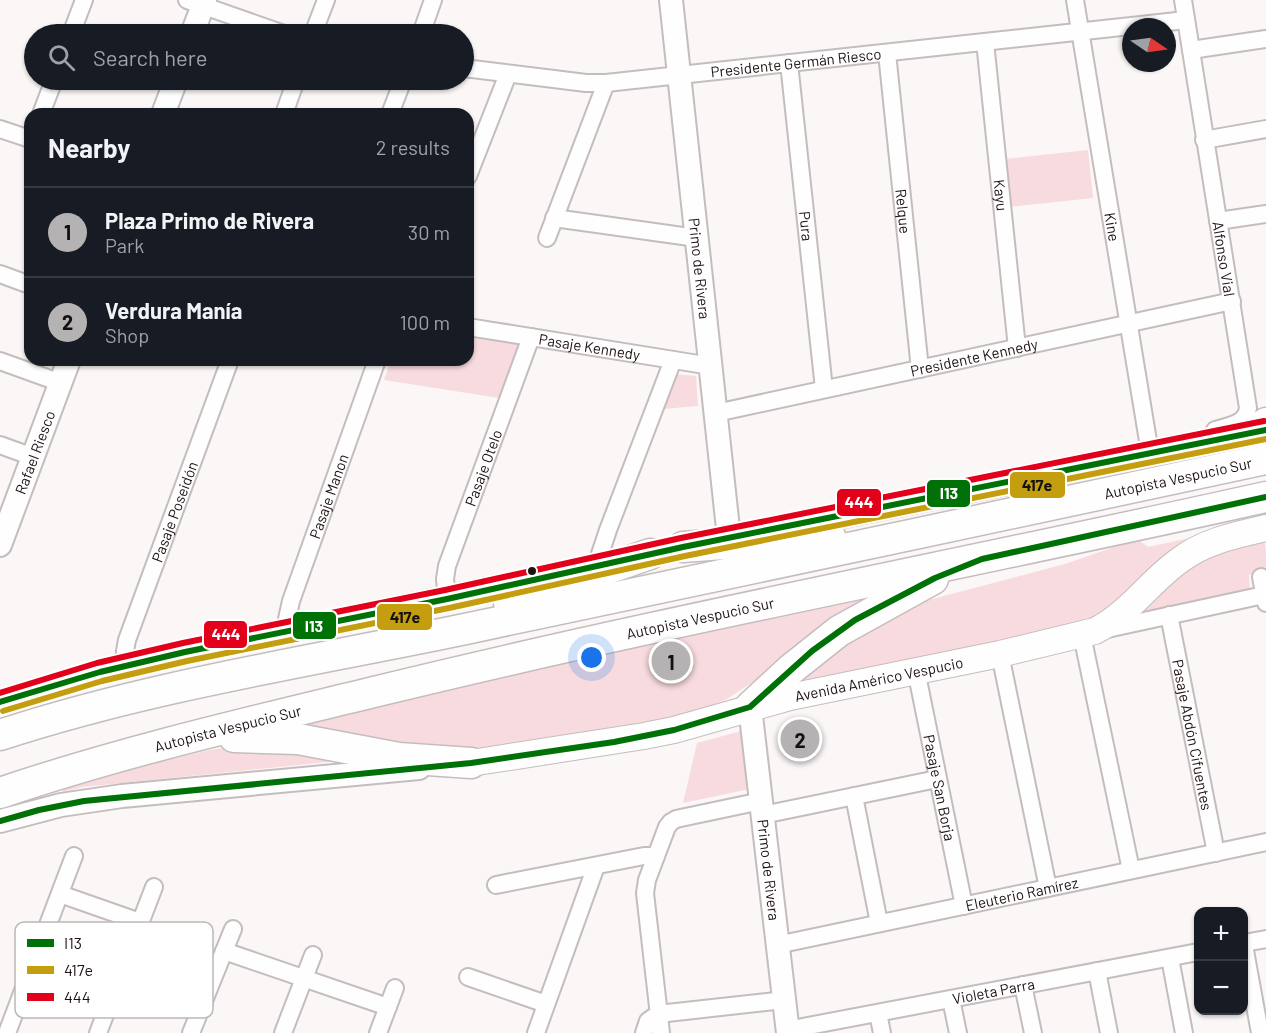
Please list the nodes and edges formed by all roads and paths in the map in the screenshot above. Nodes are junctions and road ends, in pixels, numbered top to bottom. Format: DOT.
graph roads {
  1 [pos="84,0"];
  2 [pos="326,0"];
  3 [pos="433,0"];
  4 [pos="671,0"];
  5 [pos="1076,0"];
  6 [pos="1183,0"];
  7 [pos="198,2"];
  8 [pos="1186,20"];
  9 [pos="75,24"];
  10 [pos="194,24"];
  11 [pos="257,24"];
  12 [pos="317,24"];
  13 [pos="425,24"];
  14 [pos="1081,33"];
  15 [pos="1266,39"];
  16 [pos="985,42"];
  17 [pos="1191,50"];
  18 [pos="887,52"];
  19 [pos="789,63"];
  20 [pos="474,69"];
  21 [pos="508,74"];
  22 [pos="680,76"];
  23 [pos="606,83"];
  24 [pos="50,90"];
  25 [pos="172,90"];
  26 [pos="292,90"];
  27 [pos="399,90"];
  28 [pos="44,108"];
  29 [pos="165,108"];
  30 [pos="286,108"];
  31 [pos="392,108"];
  32 [pos="0,129"];
  33 [pos="1266,129"];
  34 [pos="24,137"];
  35 [pos="1204,140"];
  36 [pos="474,161"];
  37 [pos="1266,214"];
  38 [pos="554,218"];
  39 [pos="1218,221"];
  40 [pos="547,238"];
  41 [pos="697,238"];
  42 [pos="0,274"];
  43 [pos="24,283"];
  44 [pos="1232,301"];
  45 [pos="1128,324"];
  46 [pos="474,328"];
  47 [pos="531,337"];
  48 [pos="1017,348"];
  49 [pos="673,360"];
  50 [pos="0,361"];
  51 [pos="67,366"];
  52 [pos="228,366"];
  53 [pos="375,366"];
  54 [pos="711,366"];
  55 [pos="920,369"];
  56 [pos="61,383"];
  57 [pos="824,389"];
  58 [pos="716,413"];
  59 [pos="1262,428"];
  60 [pos="0,445"];
  61 [pos="1150,453"];
  62 [pos="33,457"];
  63 [pos="1266,459"];
  64 [pos="1266,497"];
  65 [pos="943,528"];
  66 [pos="1266,528"];
  67 [pos="2,533"];
  68 [pos="729,538"];
  69 [pos="684,547"];
  70 [pos="650,554"];
  71 [pos="982,559"];
  72 [pos="596,566"];
  73 [pos="1261,577"];
  74 [pos="447,599"];
  75 [pos="1265,599"];
  76 [pos="1169,615"];
  77 [pos="289,631"];
  78 [pos="1089,633"];
  79 [pos="379,647"];
  80 [pos="1000,654"];
  81 [pos="126,665"];
  82 [pos="916,670"];
  83 [pos="0,702"];
  84 [pos="750,707"];
  85 [pos="0,735"];
  86 [pos="156,745"];
  87 [pos="471,763"];
  88 [pos="937,779"];
  89 [pos="0,793"];
  90 [pos="854,796"];
  91 [pos="762,808"];
  92 [pos="0,821"];
  93 [pos="1266,842"];
  94 [pos="1216,853"];
  95 [pos="74,856"];
  96 [pos="656,856"];
  97 [pos="596,866"];
  98 [pos="1131,870"];
  99 [pos="496,885"];
  100 [pos="154,886"];
  101 [pos="1048,888"];
  102 [pos="60,894"];
  103 [pos="964,906"];
  104 [pos="49,922"];
  105 [pos="140,922"];
  106 [pos="879,924"];
  107 [pos="233,929"];
  108 [pos="1266,939"];
  109 [pos="1248,943"];
  110 [pos="777,945"];
  111 [pos="224,951"];
  112 [pos="1194,953"];
  113 [pos="313,955"];
  114 [pos="1170,957"];
  115 [pos="1247,961"];
  116 [pos="1097,971"];
  117 [pos="468,977"];
  118 [pos="213,978"];
  119 [pos="304,979"];
  120 [pos="1023,985"];
  121 [pos="395,988"];
  122 [pos="951,999"];
  123 [pos="784,1000"];
  124 [pos="546,1004"];
  125 [pos="388,1007"];
  126 [pos="15,1012"];
  127 [pos="878,1013"];
  128 [pos="658,1014"];
  129 [pos="104,1018"];
  130 [pos="197,1018"];
  131 [pos="787,1031"];
  132 [pos="7,1033"];
  133 [pos="98,1033"];
  134 [pos="191,1033"];
  135 [pos="283,1033"];
  136 [pos="378,1033"];
  137 [pos="536,1033"];
  138 [pos="644,1033"];
  139 [pos="661,1033"];
  140 [pos="882,1033"];
  141 [pos="958,1033"];
  142 [pos="1033,1033"];
  143 [pos="1109,1033"];
  144 [pos="1184,1033"];
  145 [pos="1260,1033"];
  1 -- 9 [label="street"];
  2 -- 12 [label="street"];
  3 -- 13 [label="street"];
  4 -- 22 [label="main road, Primo de Rivera"];
  5 -- 14 [label="street, Kine"];
  6 -- 8 [label="street, Alfonso Vial"];
  7 -- 10 [label="main road"];
  7 -- 11 [label="street"];
  8 -- 14 [label="street, Presidente Germán Riesco"];
  8 -- 17 [label="street, Alfonso Vial"];
  14 -- 16 [label="street, Presidente Germán Riesco"];
  14 -- 45 [label="street, Kine"];
  15 -- 17 [label="street"];
  16 -- 18 [label="street, Presidente Germán Riesco"];
  16 -- 48 [label="street, Kayu"];
  17 -- 35 [label="street, Alfonso Vial"];
  18 -- 19 [label="street, Presidente Germán Riesco"];
  18 -- 55 [label="street, Relque"];
  19 -- 22 [label="street, Presidente Germán Riesco"];
  19 -- 57 [label="street, Pura"];
  20 -- 21 [label="street, Presidente Germán Riesco"];
  21 -- 23 [label="street, Presidente Germán Riesco"];
  21 -- 36 [label="street"];
  22 -- 23 [label="street, Presidente Germán Riesco"];
  22 -- 41 [label="main road, Primo de Rivera"];
  23 -- 38 [label="street"];
  24 -- 28 [label="street"];
  25 -- 29 [label="main road"];
  26 -- 30 [label="street"];
  27 -- 31 [label="street"];
  32 -- 34 [label="street"];
  33 -- 35 [label="street"];
  35 -- 39 [label="street, Alfonso Vial"];
  37 -- 39 [label="street"];
  38 -- 40 [label="street"];
  38 -- 41 [label="street"];
  39 -- 44 [label="street, Alfonso Vial"];
  41 -- 54 [label="main road, Primo de Rivera"];
  42 -- 43 [label="street"];
  44 -- 45 [label="street, Presidente Kennedy"];
  44 -- 61 [label="street, Alfonso Vial"];
  45 -- 48 [label="street, Presidente Kennedy"];
  45 -- 61 [label="street, Kine"];
  46 -- 47 [label="street, Pasaje Kennedy"];
  47 -- 49 [label="street, Pasaje Kennedy"];
  47 -- 74 [label="street, Pasaje Otelo"];
  48 -- 55 [label="street, Presidente Kennedy"];
  49 -- 54 [label="street, Pasaje Kennedy"];
  49 -- 72 [label="street"];
  50 -- 56 [label="street"];
  51 -- 56 [label="main road, Rafael Riesco"];
  52 -- 81 [label="street, Pasaje Poseidón"];
  53 -- 77 [label="street, Pasaje Manon"];
  54 -- 58 [label="main road, Primo de Rivera"];
  55 -- 57 [label="street, Presidente Kennedy"];
  56 -- 62 [label="main road, Rafael Riesco"];
  57 -- 58 [label="street, Presidente Kennedy"];
  58 -- 68 [label="main road, Primo de Rivera"];
  59 -- 61 [label="main road"];
  60 -- 62 [label="street"];
  61 -- 68 [label="main road"];
  62 -- 67 [label="main road, Rafael Riesco"];
  63 -- 65 [label="highway, Autopista Vespucio Sur"];
  64 -- 71 [label="highway, Autopista Vespucio Sur"];
  65 -- 69 [label="highway"];
  65 -- 79 [label="highway, Autopista Vespucio Sur"];
  66 -- 78 [label="main road, Avenida Américo Vespucio"];
  68 -- 69 [label="main road"];
  69 -- 70 [label="main road"];
  70 -- 72 [label="main road"];
  70 -- 79 [label="highway"];
  71 -- 84 [label="highway"];
  71 -- 86 [label="highway, Autopista Vespucio Sur"];
  72 -- 74 [label="main road"];
  73 -- 75 [label="street"];
  74 -- 77 [label="main road"];
  75 -- 76 [label="street"];
  76 -- 78 [label="street"];
  76 -- 94 [label="street, Pasaje Abdón Cifuentes"];
  77 -- 81 [label="main road"];
  78 -- 80 [label="main road, Avenida Américo Vespucio"];
  78 -- 98 [label="street"];
  79 -- 85 [label="highway, Autopista Vespucio Sur"];
  80 -- 82 [label="main road, Avenida Américo Vespucio"];
  80 -- 101 [label="street"];
  81 -- 83 [label="main road"];
  82 -- 84 [label="main road, Avenida Américo Vespucio"];
  82 -- 88 [label="street, Pasaje San Borja"];
  84 -- 87 [label="main road, Avenida Américo Vespucio"];
  84 -- 91 [label="main road, Primo de Rivera"];
  86 -- 87 [label="highway"];
  86 -- 89 [label="highway, Autopista Vespucio Sur"];
  87 -- 92 [label="main road, Avenida Américo Vespucio"];
  88 -- 90 [label="street"];
  88 -- 103 [label="street, Pasaje San Borja"];
  90 -- 91 [label="street"];
  90 -- 106 [label="street"];
  91 -- 96 [label="street"];
  91 -- 110 [label="main road, Primo de Rivera"];
  93 -- 94 [label="street, Eleuterio Ramírez"];
  94 -- 98 [label="street, Eleuterio Ramírez"];
  95 -- 102 [label="street"];
  96 -- 97 [label="street"];
  96 -- 128 [label="street"];
  97 -- 99 [label="street"];
  97 -- 124 [label="street"];
  98 -- 101 [label="street, Eleuterio Ramírez"];
  100 -- 105 [label="street"];
  101 -- 103 [label="street, Eleuterio Ramírez"];
  102 -- 104 [label="street"];
  102 -- 105 [label="street"];
  103 -- 106 [label="street, Eleuterio Ramírez"];
  106 -- 110 [label="street, Eleuterio Ramírez"];
  107 -- 111 [label="street"];
  108 -- 109 [label="street"];
  110 -- 123 [label="main road, Primo de Rivera"];
  111 -- 118 [label="street"];
  111 -- 119 [label="street"];
  112 -- 114 [label="street, Violeta Parra"];
  113 -- 119 [label="street"];
  114 -- 116 [label="street, Violeta Parra"];
  114 -- 144 [label="street"];
  115 -- 145 [label="street"];
  116 -- 120 [label="street, Violeta Parra"];
  116 -- 143 [label="street"];
  117 -- 124 [label="street"];
  119 -- 125 [label="street"];
  119 -- 135 [label="street"];
  120 -- 122 [label="street, Violeta Parra"];
  120 -- 142 [label="street"];
  121 -- 125 [label="street"];
  122 -- 127 [label="street, Violeta Parra"];
  122 -- 141 [label="street"];
  123 -- 128 [label="street"];
  123 -- 131 [label="main road, Primo de Rivera"];
  124 -- 137 [label="street"];
  125 -- 136 [label="street"];
  126 -- 132 [label="street"];
  127 -- 131 [label="street, Violeta Parra"];
  127 -- 140 [label="street"];
  128 -- 138 [label="street"];
  128 -- 139 [label="street"];
  129 -- 133 [label="street"];
  130 -- 134 [label="street"];
}
